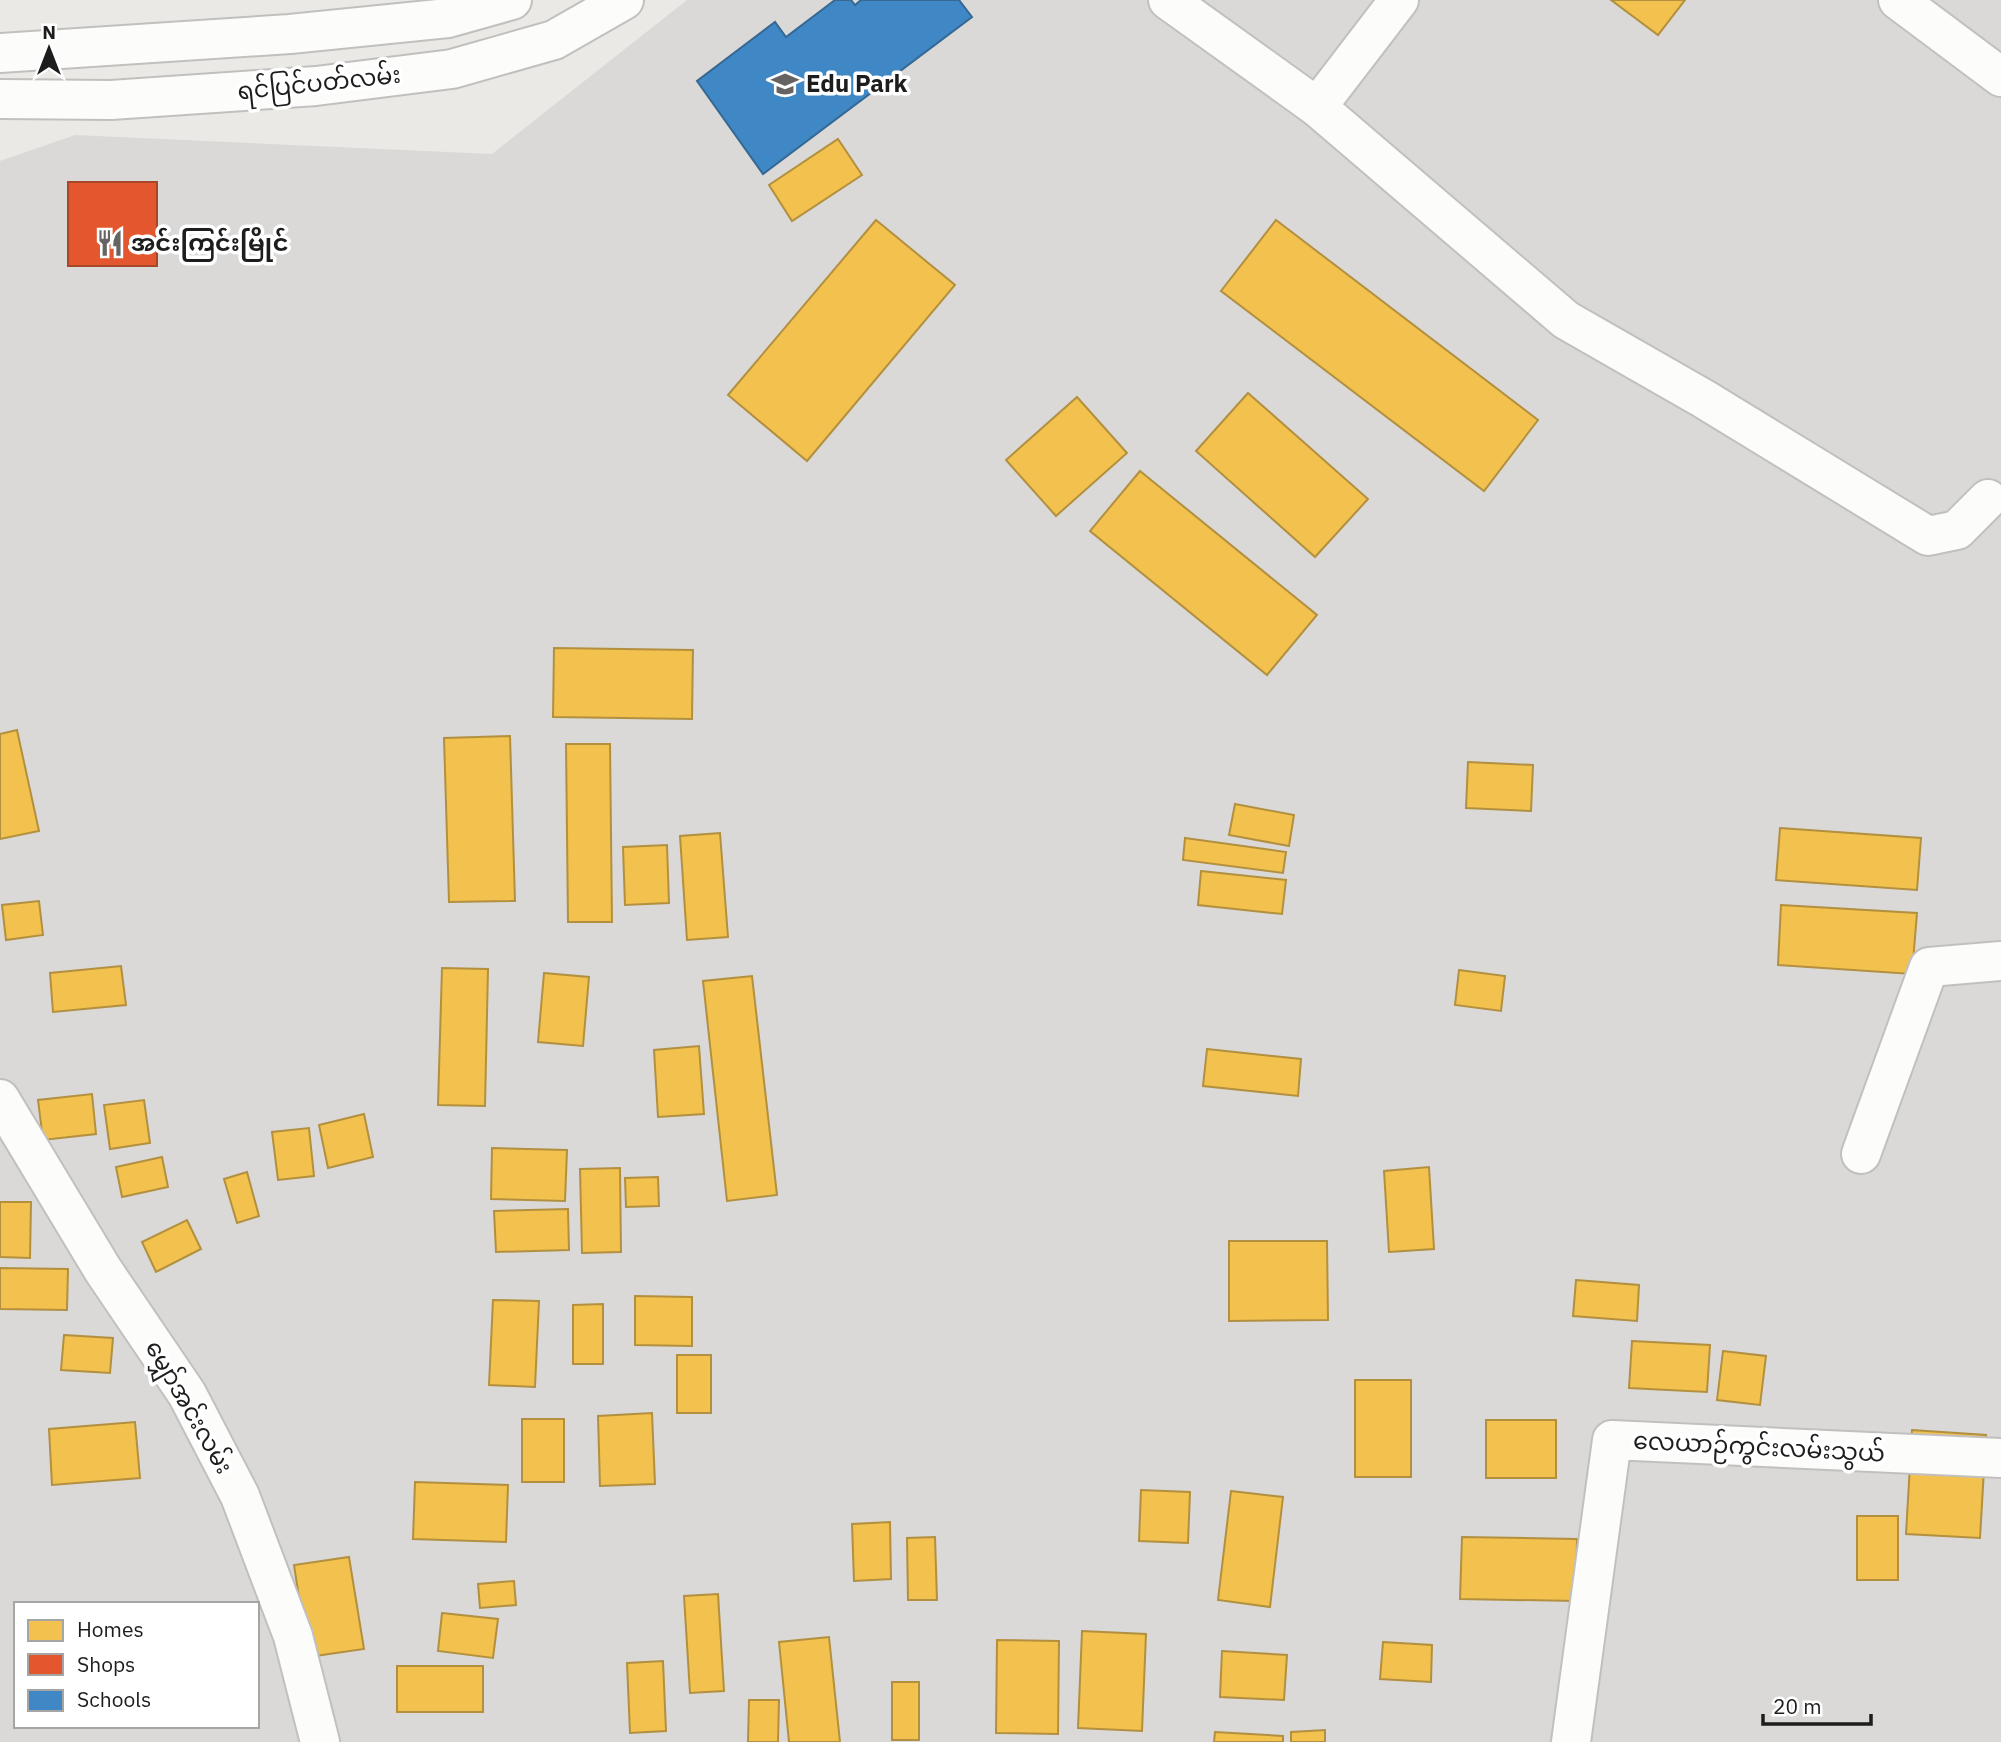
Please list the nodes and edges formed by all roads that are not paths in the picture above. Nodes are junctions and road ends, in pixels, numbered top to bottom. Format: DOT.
graph roads {
  1 [pos="512,0"];
  2 [pos="624,0"];
  3 [pos="1168,0"];
  4 [pos="1399,0"];
  5 [pos="1898,0"];
  6 [pos="0,53"];
  7 [pos="2001,77"];
  8 [pos="0,99"];
  9 [pos="1317,107"];
  10 [pos="1989,499"];
  11 [pos="2001,961"];
  12 [pos="0,1099"];
  13 [pos="1861,1154"];
  14 [pos="2001,1458"];
  15 [pos="320,1742"];
  16 [pos="1572,1742"];
  1 -- 6 [label="street"];
  2 -- 8 [label="street, ရင်ပြင်ပတ်လမ်း"];
  3 -- 9 [label="street"];
  4 -- 9 [label="street"];
  5 -- 7 [label="street"];
  9 -- 10 [label="street"];
  11 -- 13 [label="street"];
  12 -- 15 [label="street, မျှော်အင်းလမ်း"];
  14 -- 16 [label="street, လေယာဉ်ကွင်းလမ်းသွယ်"];
}
